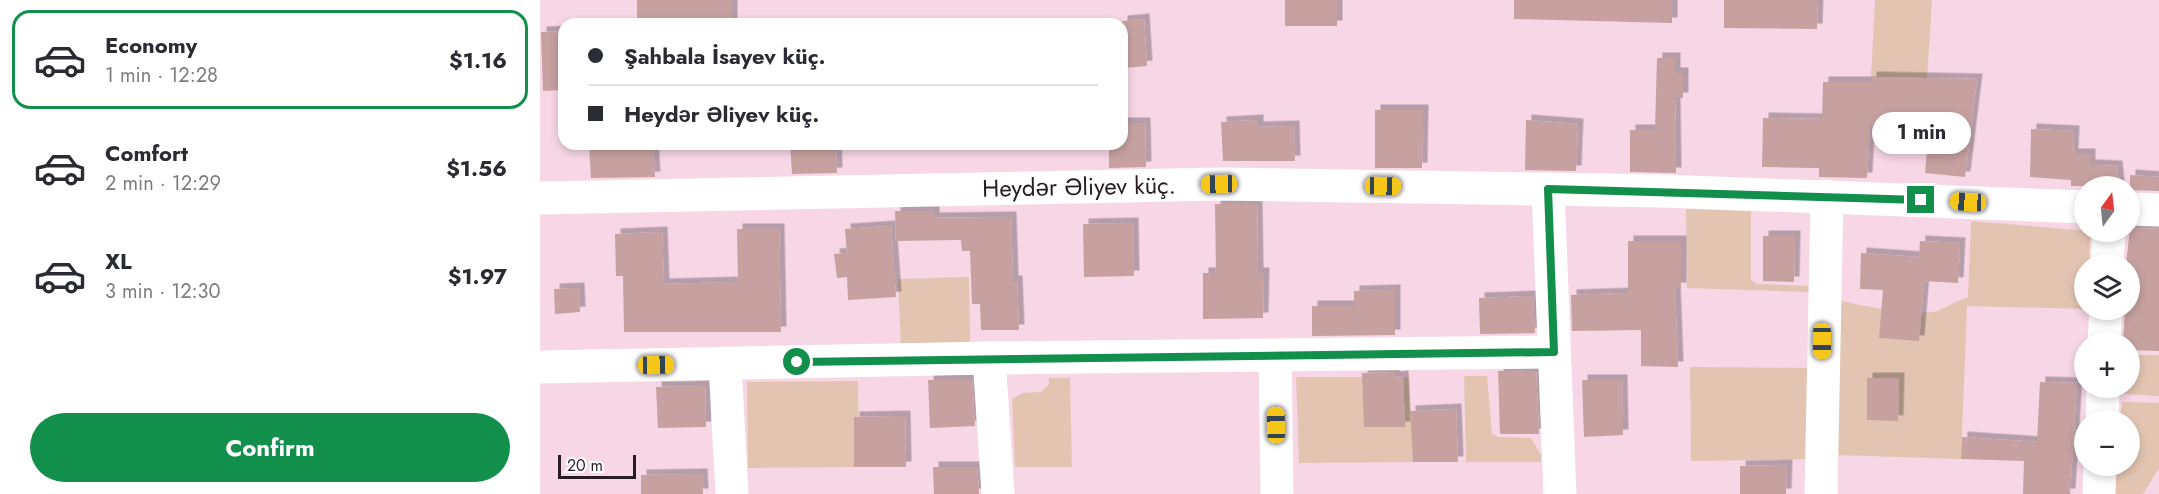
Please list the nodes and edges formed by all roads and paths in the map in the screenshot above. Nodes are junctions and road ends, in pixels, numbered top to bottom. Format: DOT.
graph roads {
  1 [pos="1548,189"];
  2 [pos="1827,196"];
  3 [pos="540,198"];
  4 [pos="2074,207"];
  5 [pos="2140,209"];
  6 [pos="2159,210"];
  7 [pos="1554,352"];
  8 [pos="1275,356"];
  9 [pos="989,358"];
  10 [pos="725,364"];
  11 [pos="540,367"];
  12 [pos="2100,476"];
  13 [pos="732,494"];
  14 [pos="998,494"];
  15 [pos="1277,494"];
  16 [pos="1560,494"];
  17 [pos="1821,494"];
  18 [pos="2099,494"];
  1 -- 2 [label="street, Heydər Əliyev küç."];
  1 -- 3 [label="street, Heydər Əliyev küç."];
  1 -- 7 [label="street"];
  2 -- 4 [label="street, Heydər Əliyev küç."];
  2 -- 17 [label="street"];
  5 -- 6 [label="street"];
  7 -- 8 [label="street"];
  7 -- 16 [label="street"];
  8 -- 9 [label="street"];
  8 -- 15 [label="street"];
  9 -- 10 [label="street"];
  9 -- 14 [label="street"];
  10 -- 11 [label="street"];
  10 -- 13 [label="street"];
  12 -- 18 [label="street"];
}
